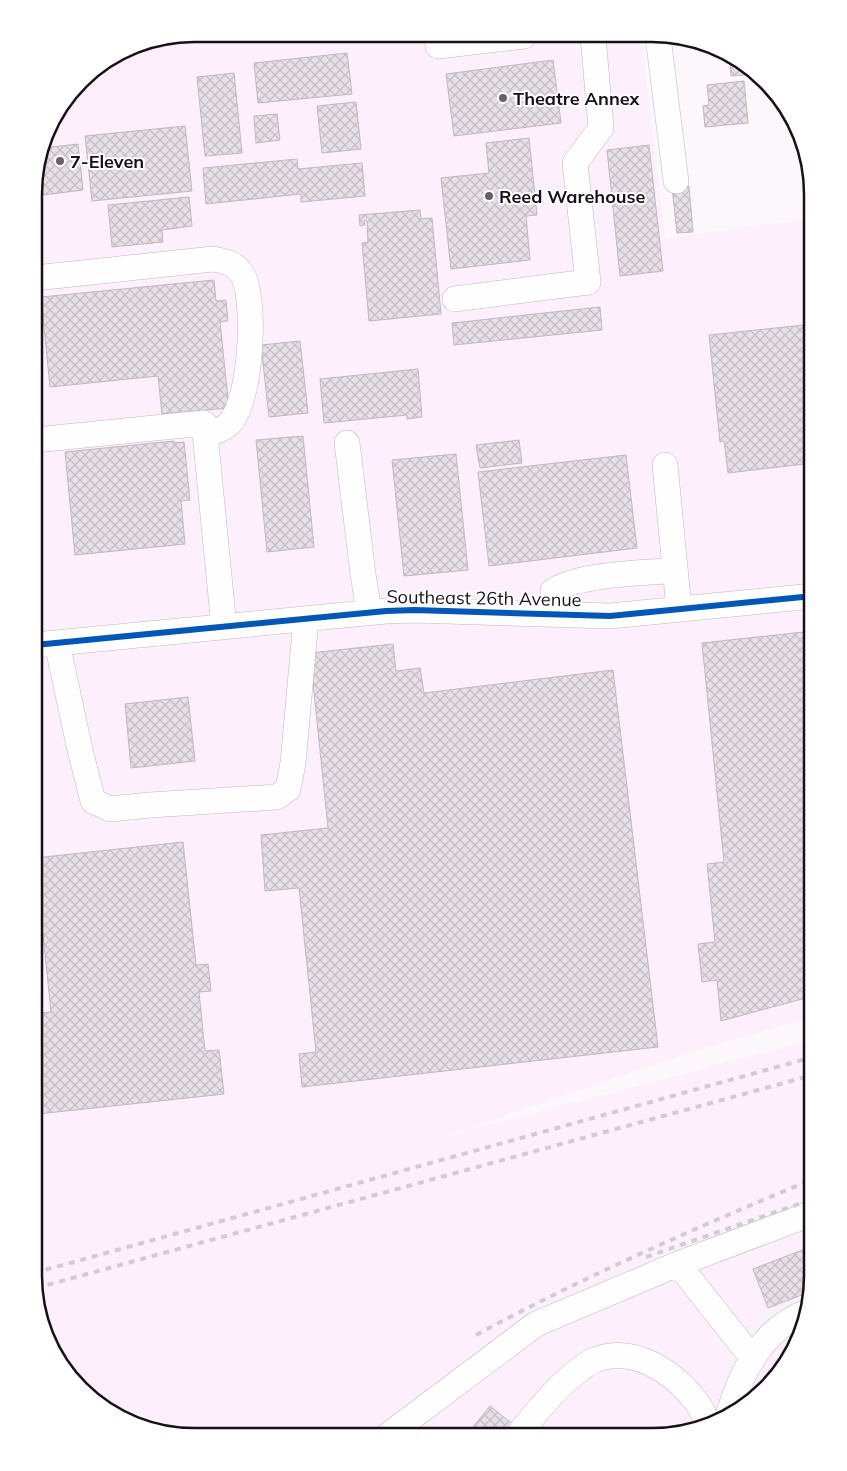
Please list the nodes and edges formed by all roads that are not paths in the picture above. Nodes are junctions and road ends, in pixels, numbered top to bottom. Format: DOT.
graph roads {
  1 [pos="438,42"];
  2 [pos="469,42"];
  3 [pos="594,42"];
  4 [pos="659,43"];
  5 [pos="676,181"];
  6 [pos="42,277"];
  7 [pos="455,299"];
  8 [pos="205,436"];
  9 [pos="42,439"];
  10 [pos="347,443"];
  11 [pos="665,465"];
  12 [pos="675,570"];
  13 [pos="805,597"];
  14 [pos="680,609"];
  15 [pos="369,612"];
  16 [pos="554,614"];
  17 [pos="306,618"];
  18 [pos="224,627"];
  19 [pos="46,644"];
  20 [pos="804,1216"];
  21 [pos="678,1264"];
  22 [pos="799,1315"];
  23 [pos="752,1359"];
  24 [pos="731,1406"];
  25 [pos="706,1418"];
  26 [pos="398,1428"];
  27 [pos="524,1428"];
  1 -- 2 [label="street"];
  3 -- 7 [label="street"];
  4 -- 5 [label="street"];
  6 -- 8 [label="street"];
  8 -- 9 [label="street"];
  8 -- 18 [label="street"];
  10 -- 15 [label="street"];
  11 -- 12 [label="street"];
  12 -- 14 [label="street"];
  12 -- 16 [label="street"];
  13 -- 14 [label="street, Southeast 26th Avenue"];
  14 -- 16 [label="street, Southeast 26th Avenue"];
  15 -- 16 [label="street, Southeast 26th Avenue"];
  15 -- 17 [label="street, Southeast 26th Avenue"];
  17 -- 18 [label="street, Southeast 26th Avenue"];
  17 -- 19 [label="street"];
  18 -- 19 [label="street, Southeast 26th Avenue"];
  20 -- 21 [label="street"];
  21 -- 23 [label="street"];
  21 -- 26 [label="street"];
  22 -- 23 [label="street"];
  23 -- 24 [label="street"];
  25 -- 27 [label="street"];
}
